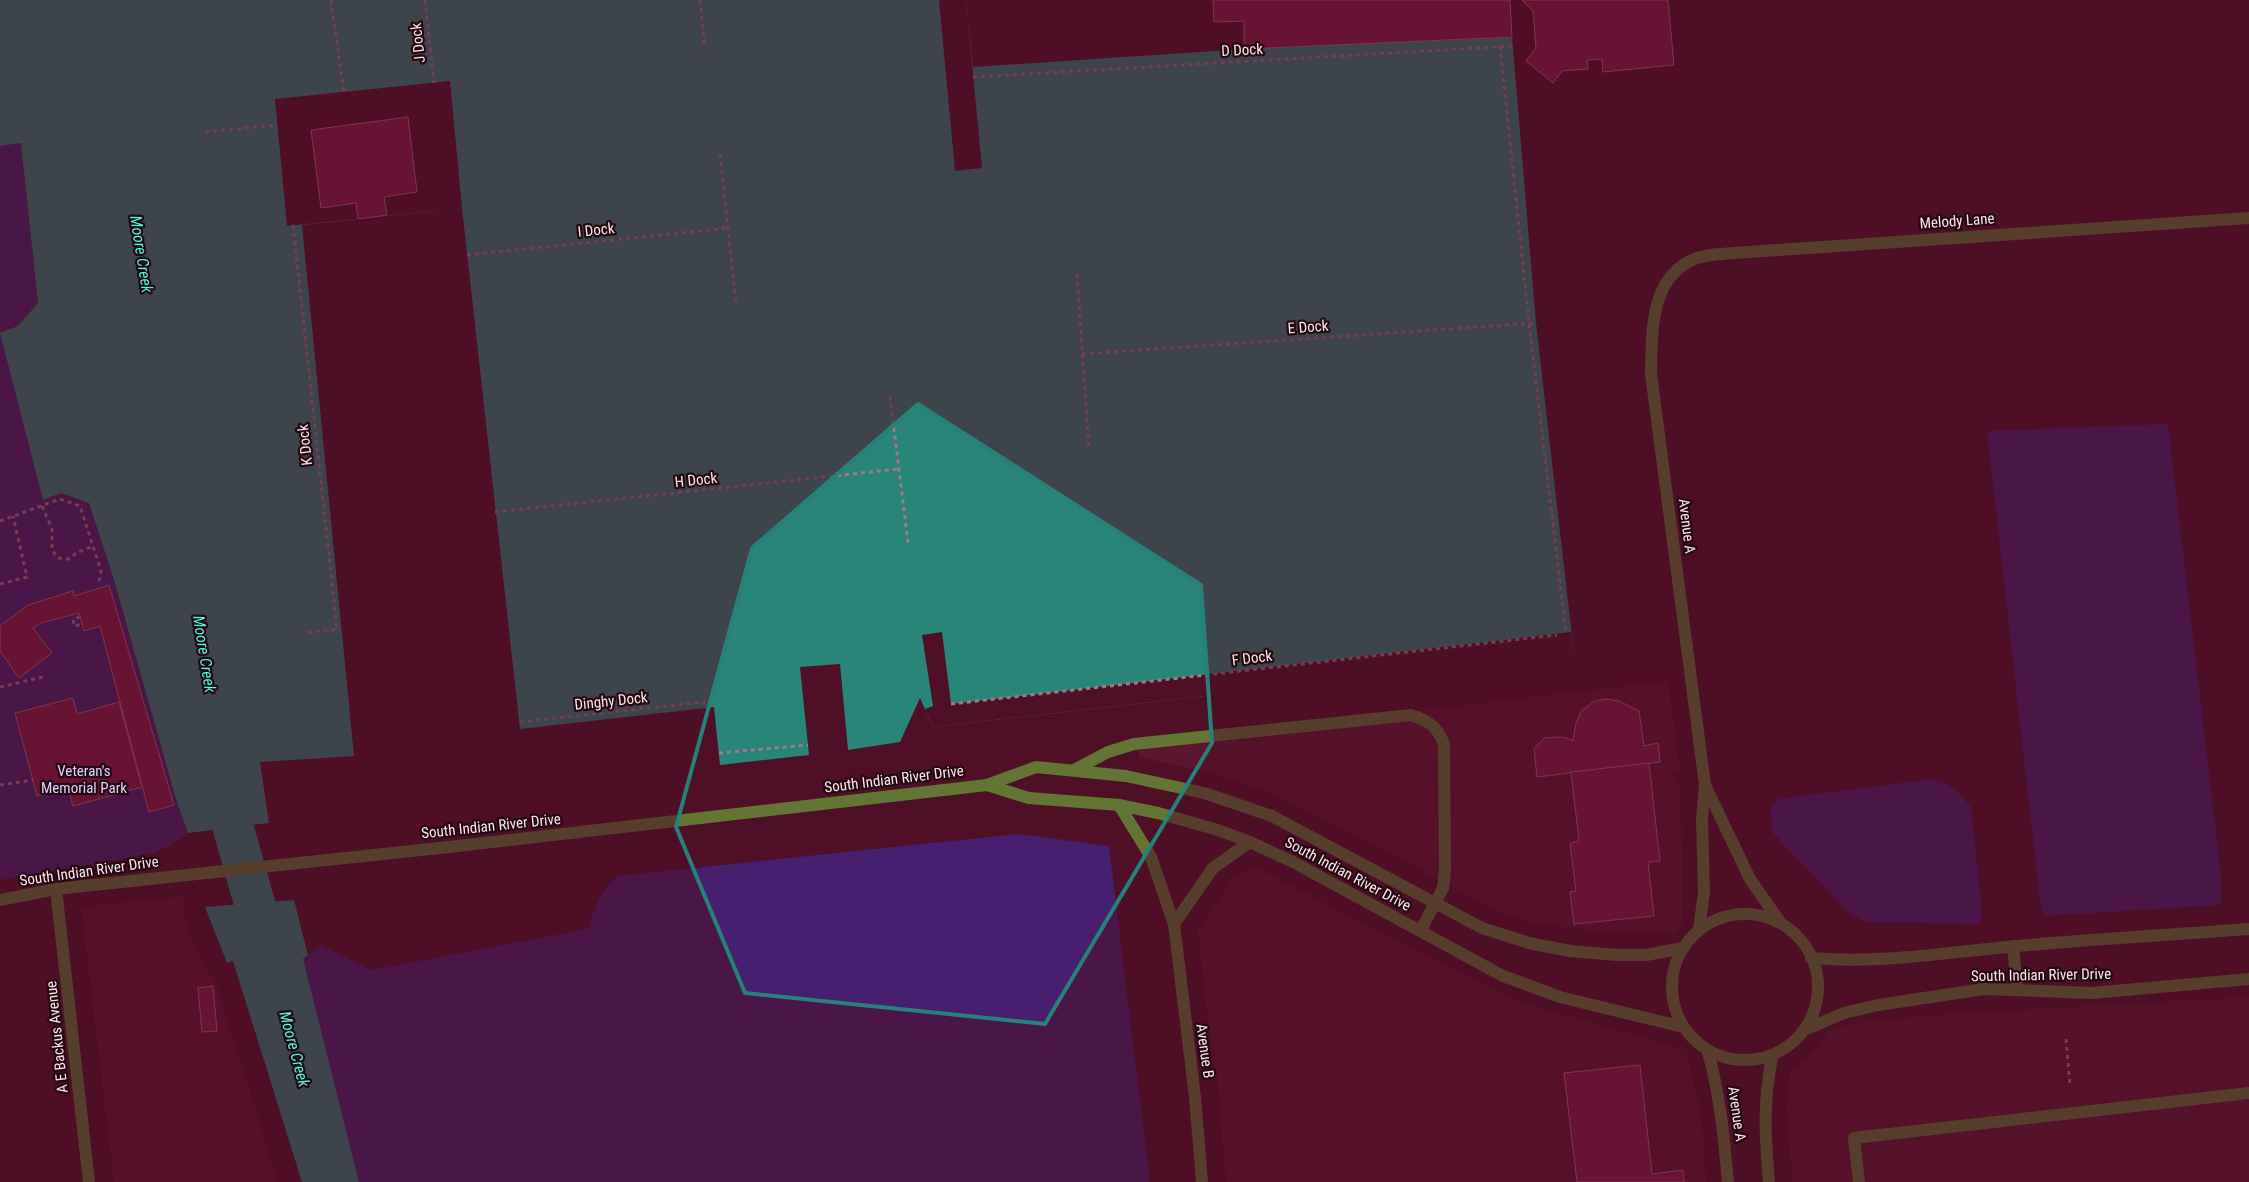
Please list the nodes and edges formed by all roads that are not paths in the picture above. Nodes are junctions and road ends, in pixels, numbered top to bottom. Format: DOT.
graph roads {
  1 [pos="2249,218"];
  2 [pos="1673,274"];
  3 [pos="1074,770"];
  4 [pos="987,785"];
  5 [pos="1704,785"];
  6 [pos="1119,805"];
  7 [pos="1250,842"];
  8 [pos="56,889"];
  9 [pos="0,900"];
  10 [pos="1436,902"];
  11 [pos="1780,922"];
  12 [pos="1174,924"];
  13 [pos="1699,929"];
  14 [pos="2249,929"];
  15 [pos="1421,930"];
  16 [pos="2013,946"];
  17 [pos="1683,948"];
  18 [pos="1811,958"];
  19 [pos="2249,979"];
  20 [pos="2017,990"];
  21 [pos="1684,1027"];
  22 [pos="1809,1028"];
  23 [pos="1708,1052"];
  24 [pos="1772,1057"];
  25 [pos="2249,1093"];
  26 [pos="89,1182"];
  27 [pos="1202,1182"];
  28 [pos="1728,1182"];
  29 [pos="1769,1182"];
  30 [pos="1859,1182"];
  1 -- 2 [label="street, Melody Lane"];
  2 -- 5 [label="street, Avenue A"];
  3 -- 4 [label="street, South Indian River Drive"];
  3 -- 10 [label="street, South Indian River Drive"];
  3 -- 10 [label="street"];
  4 -- 6 [label="street, South Indian River Drive"];
  4 -- 8 [label="street, South Indian River Drive"];
  5 -- 11 [label="street, Avenue A"];
  5 -- 13 [label="street, Avenue A"];
  6 -- 7 [label="street, South Indian River Drive"];
  6 -- 12 [label="street, Avenue B"];
  7 -- 12 [label="street"];
  7 -- 15 [label="street, South Indian River Drive"];
  8 -- 9 [label="street, South Indian River Drive"];
  8 -- 26 [label="street, A E Backus Avenue"];
  10 -- 15 [label="street"];
  10 -- 17 [label="street, South Indian River Drive"];
  11 -- 13 [label="street"];
  11 -- 18 [label="street"];
  12 -- 27 [label="street, Avenue B"];
  13 -- 17 [label="street"];
  14 -- 16 [label="street, South Indian River Drive"];
  15 -- 21 [label="street, South Indian River Drive"];
  16 -- 18 [label="street, South Indian River Drive"];
  16 -- 20 [label="street"];
  17 -- 21 [label="street"];
  18 -- 22 [label="street"];
  19 -- 20 [label="street, South Indian River Drive"];
  20 -- 22 [label="street, South Indian River Drive"];
  21 -- 23 [label="street"];
  22 -- 24 [label="street"];
  23 -- 24 [label="street"];
  23 -- 28 [label="street, Avenue A"];
  24 -- 29 [label="street, Avenue A"];
  25 -- 30 [label="street"];
}
